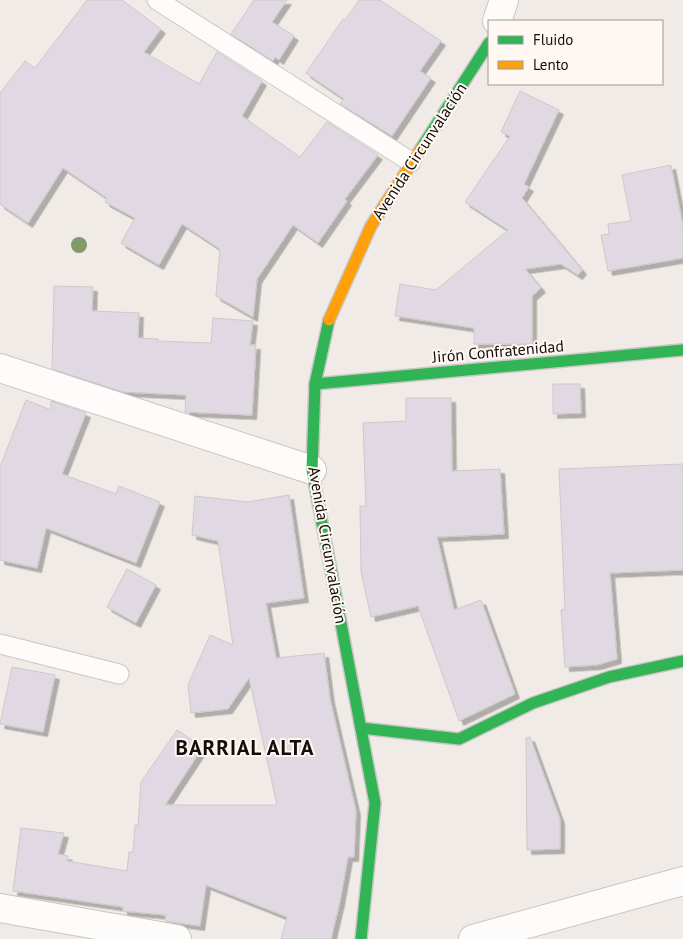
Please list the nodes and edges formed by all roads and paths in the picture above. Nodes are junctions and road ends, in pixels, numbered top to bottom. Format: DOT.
graph roads {
  1 [pos="157,0"];
  2 [pos="504,0"];
  3 [pos="497,20"];
  4 [pos="488,45"];
  5 [pos="411,162"];
  6 [pos="683,350"];
  7 [pos="0,368"];
  8 [pos="315,384"];
  9 [pos="312,470"];
  10 [pos="0,644"];
  11 [pos="683,661"];
  12 [pos="119,674"];
  13 [pos="361,728"];
  14 [pos="683,880"];
  15 [pos="4,913"];
  16 [pos="178,939"];
  17 [pos="361,939"];
  18 [pos="473,939"];
  1 -- 5 [label="lane"];
  2 -- 3 [label="street"];
  4 -- 5 [label="street, Avenida Circunvalación"];
  5 -- 8 [label="street, Avenida Circunvalación"];
  6 -- 8 [label="street, Jirón Confratenidad"];
  7 -- 9 [label="street"];
  8 -- 9 [label="street, Avenida Circunvalación"];
  9 -- 13 [label="street, Avenida Circunvalación"];
  10 -- 12 [label="lane"];
  11 -- 13 [label="street"];
  13 -- 17 [label="street, Avenida Circunvalación"];
  14 -- 18 [label="street"];
  15 -- 16 [label="street"];
}
